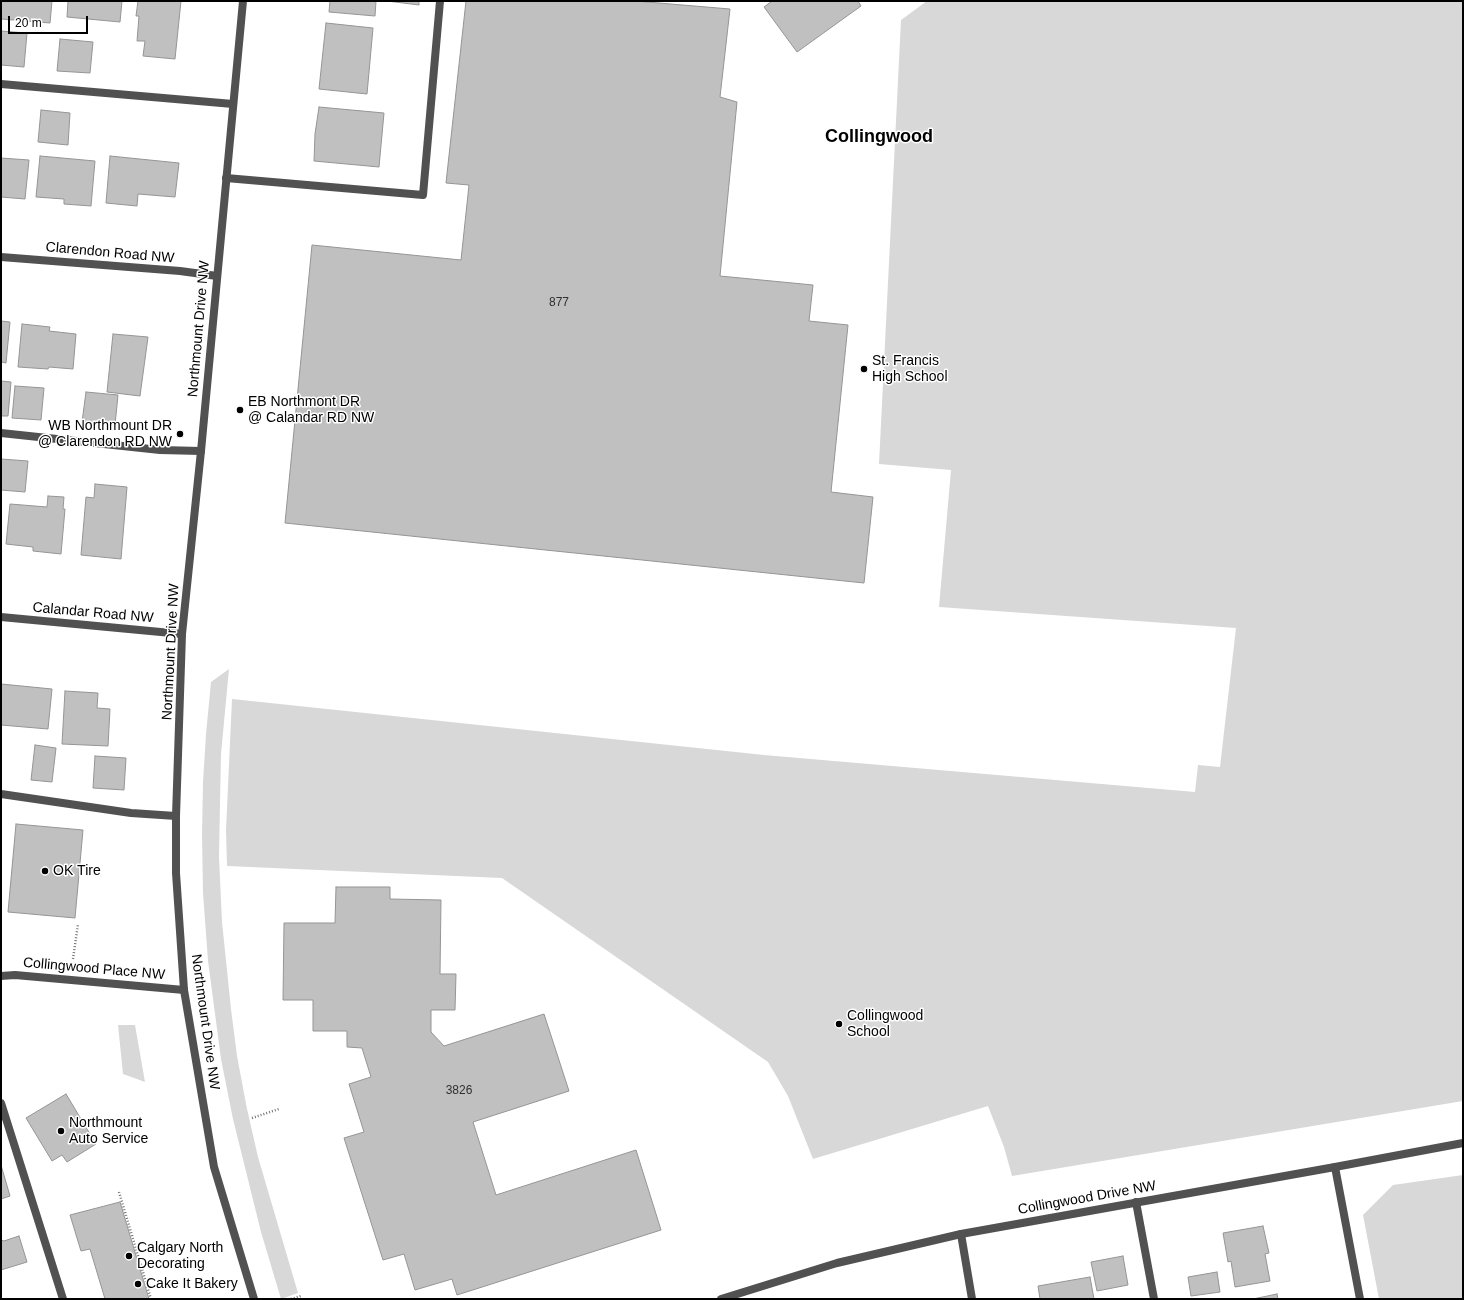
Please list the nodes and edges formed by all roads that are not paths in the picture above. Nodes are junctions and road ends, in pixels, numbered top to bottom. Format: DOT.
graph roads {
  1 [pos="243,1"];
  2 [pos="440,1"];
  3 [pos="1,84"];
  4 [pos="233,104"];
  5 [pos="226,178"];
  6 [pos="1,257"];
  7 [pos="217,276"];
  8 [pos="1,433"];
  9 [pos="201,451"];
  10 [pos="1,617"];
  11 [pos="182,634"];
  12 [pos="1,794"];
  13 [pos="176,816"];
  14 [pos="1,976"];
  15 [pos="184,990"];
  16 [pos="1,1103"];
  17 [pos="1463,1143"];
  18 [pos="1335,1167"];
  19 [pos="1136,1202"];
  20 [pos="961,1234"];
  21 [pos="63,1299"];
  22 [pos="254,1299"];
  23 [pos="721,1299"];
  24 [pos="972,1299"];
  25 [pos="1154,1299"];
  26 [pos="1360,1299"];
  1 -- 4 [label="street, Northmount Drive NW"];
  2 -- 5 [label="street"];
  3 -- 4 [label="street"];
  4 -- 5 [label="street, Northmount Drive NW"];
  5 -- 7 [label="street, Northmount Drive NW"];
  6 -- 7 [label="street, Clarendon Road NW"];
  7 -- 9 [label="street, Northmount Drive NW"];
  8 -- 9 [label="street"];
  9 -- 11 [label="street, Northmount Drive NW"];
  10 -- 11 [label="street, Calandar Road NW"];
  11 -- 13 [label="street, Northmount Drive NW"];
  12 -- 13 [label="street"];
  13 -- 15 [label="street, Northmount Drive NW"];
  14 -- 15 [label="street, Collingwood Place NW"];
  15 -- 22 [label="street, Northmount Drive NW"];
  16 -- 21 [label="street"];
  17 -- 18 [label="street, Collingwood Drive NW"];
  18 -- 19 [label="street, Collingwood Drive NW"];
  18 -- 26 [label="street"];
  19 -- 20 [label="street, Collingwood Drive NW"];
  19 -- 25 [label="street"];
  20 -- 23 [label="street, Collingwood Drive NW"];
  20 -- 24 [label="street"];
}
